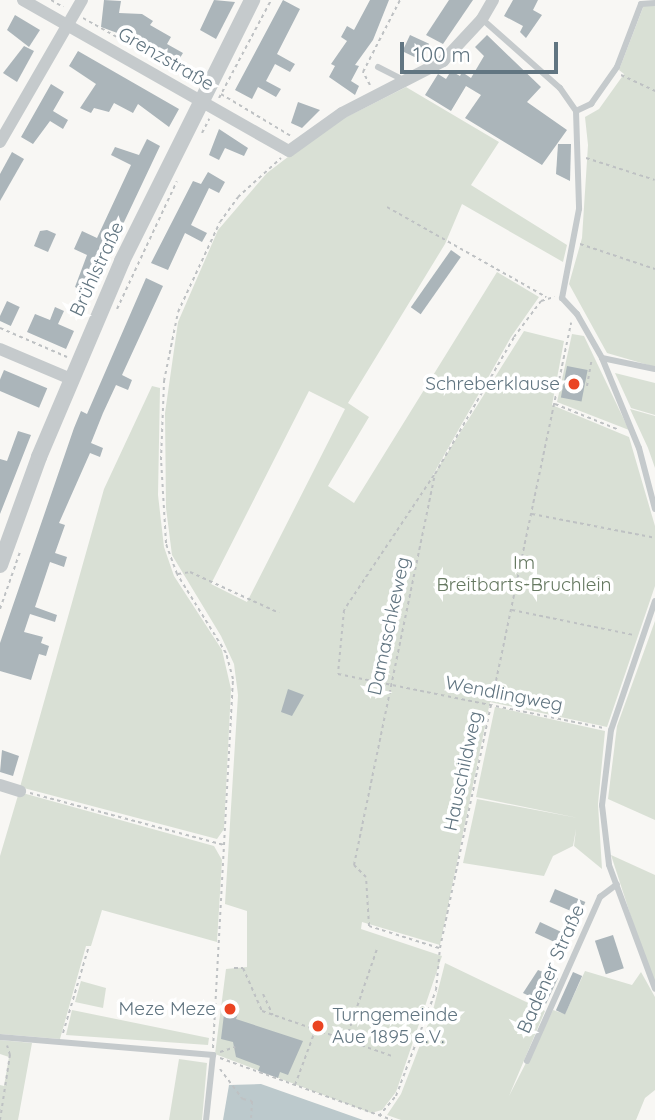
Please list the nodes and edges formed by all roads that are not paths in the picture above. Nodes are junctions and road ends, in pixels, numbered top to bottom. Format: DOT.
graph roads {
  1 [pos="23,0"];
  2 [pos="82,0"];
  3 [pos="252,0"];
  4 [pos="493,0"];
  5 [pos="655,4"];
  6 [pos="482,19"];
  7 [pos="67,25"];
  8 [pos="377,67"];
  9 [pos="405,81"];
  10 [pos="211,98"];
  11 [pos="576,111"];
  12 [pos="0,142"];
  13 [pos="0,349"];
  14 [pos="602,358"];
  15 [pos="655,369"];
  16 [pos="71,379"];
  17 [pos="655,509"];
  18 [pos="0,565"];
  19 [pos="655,601"];
  20 [pos="0,785"];
  21 [pos="20,791"];
  22 [pos="617,884"];
  23 [pos="655,989"];
  24 [pos="2,1037"];
  25 [pos="527,1061"];
  26 [pos="206,1120"];
  1 -- 7 [label="street, Grenzstraße"];
  2 -- 7 [label="street"];
  3 -- 10 [label="street, Brühlstraße"];
  4 -- 6 [label="street"];
  5 -- 11 [label="lane"];
  6 -- 9 [label="street"];
  6 -- 11 [label="lane"];
  7 -- 10 [label="street, Grenzstraße"];
  7 -- 12 [label="street"];
  8 -- 9 [label="lane"];
  9 -- 10 [label="street, Grenzstraße"];
  10 -- 16 [label="street, Brühlstraße"];
  11 -- 14 [label="lane"];
  13 -- 16 [label="street"];
  14 -- 15 [label="lane"];
  14 -- 17 [label="lane"];
  16 -- 18 [label="street, Brühlstraße"];
  19 -- 22 [label="lane"];
  20 -- 21 [label="street"];
  22 -- 23 [label="lane"];
  22 -- 25 [label="lane, Badener Straße"];
  24 -- 26 [label="lane"];
}
